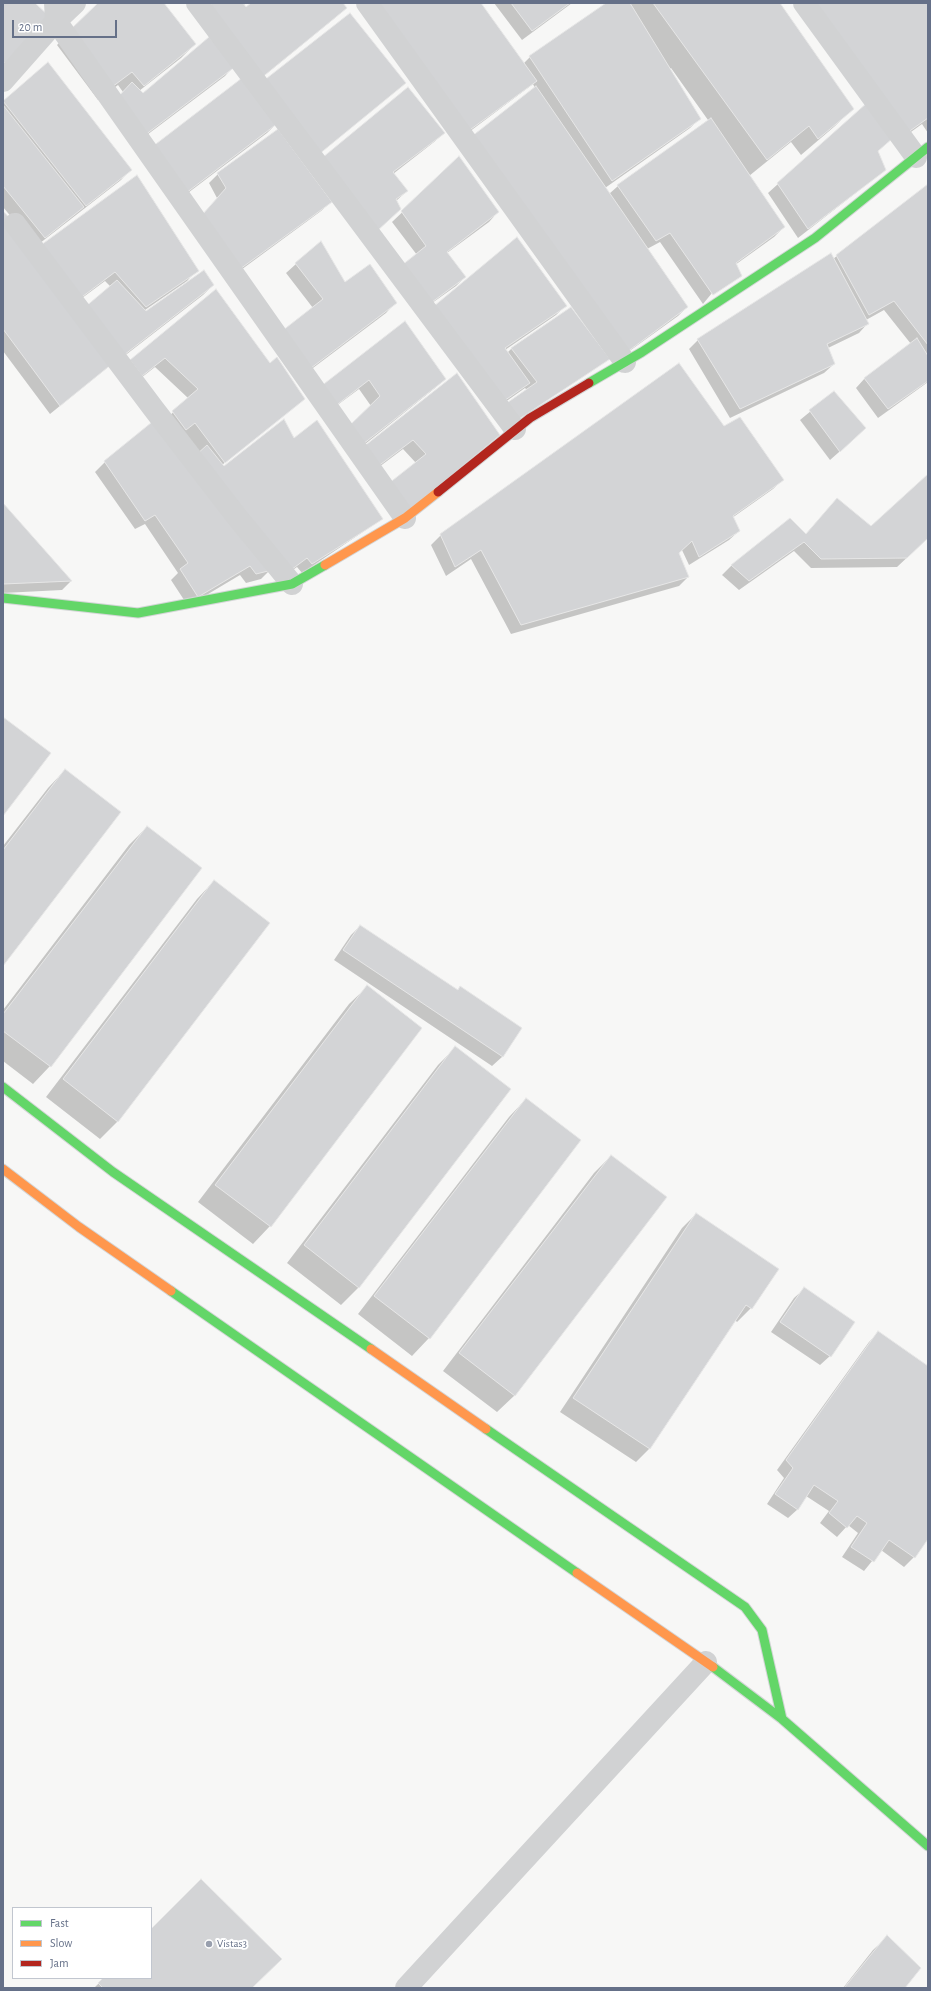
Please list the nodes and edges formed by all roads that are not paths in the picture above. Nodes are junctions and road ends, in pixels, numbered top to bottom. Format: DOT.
graph roads {
  1 [pos="75,3"];
  2 [pos="197,3"];
  3 [pos="368,3"];
  4 [pos="804,3"];
  5 [pos="55,12"];
  6 [pos="3,81"];
  7 [pos="922,152"];
  8 [pos="15,224"];
  9 [pos="625,362"];
  10 [pos="515,429"];
  11 [pos="405,518"];
  12 [pos="292,584"];
  13 [pos="3,598"];
  14 [pos="3,1087"];
  15 [pos="3,1168"];
  16 [pos="706,1662"];
  17 [pos="782,1719"];
  18 [pos="928,1846"];
  19 [pos="406,1988"];
  1 -- 5 [label="street"];
  2 -- 10 [label="street"];
  3 -- 9 [label="street"];
  4 -- 7 [label="street"];
  5 -- 6 [label="street"];
  5 -- 11 [label="street"];
  7 -- 9 [label="main road"];
  8 -- 12 [label="street"];
  9 -- 10 [label="main road"];
  10 -- 11 [label="main road"];
  11 -- 12 [label="main road"];
  12 -- 13 [label="main road"];
  14 -- 17 [label="main road"];
  15 -- 16 [label="main road"];
  16 -- 17 [label="main road"];
  16 -- 19 [label="street"];
  17 -- 18 [label="main road"];
}
